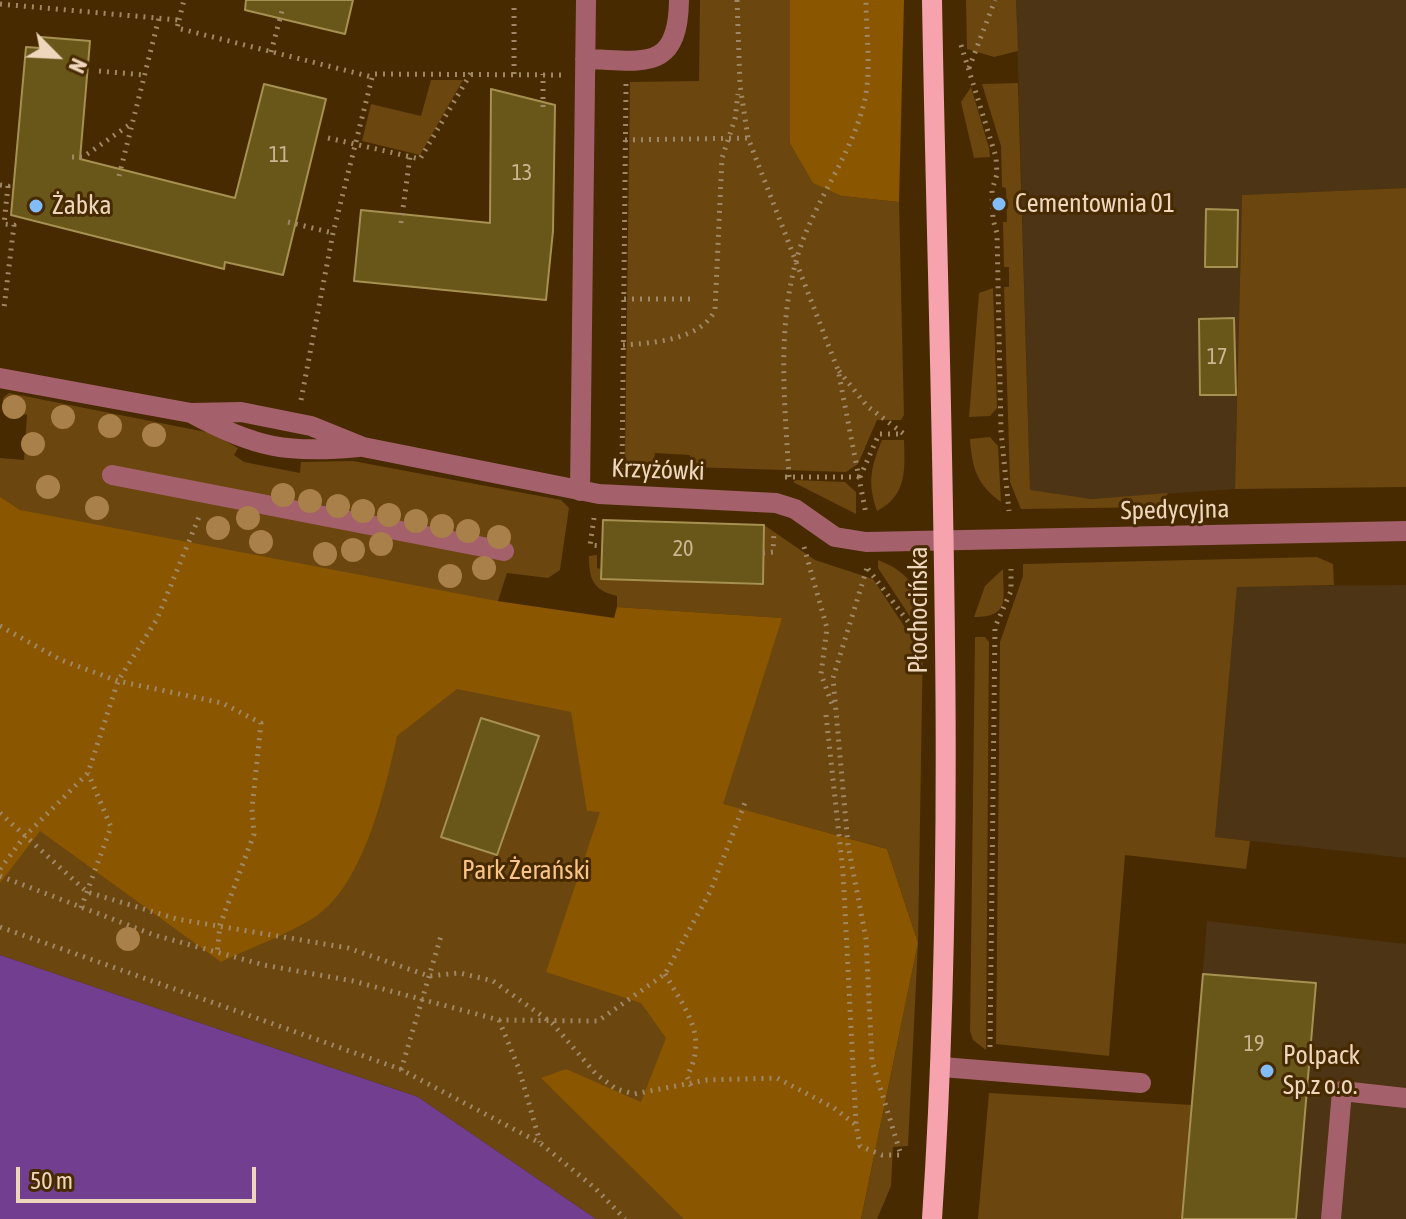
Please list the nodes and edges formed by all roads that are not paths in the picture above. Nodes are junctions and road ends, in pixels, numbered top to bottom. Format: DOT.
graph roads {
  1 [pos="586,0"];
  2 [pos="679,0"];
  3 [pos="932,0"];
  4 [pos="585,59"];
  5 [pos="0,378"];
  6 [pos="112,475"];
  7 [pos="580,491"];
  8 [pos="1406,531"];
  9 [pos="945,543"];
  10 [pos="504,551"];
  11 [pos="942,1067"];
  12 [pos="1141,1083"];
  13 [pos="1406,1098"];
  14 [pos="932,1219"];
  15 [pos="1331,1219"];
  1 -- 4 [label="street"];
  2 -- 4 [label="street"];
  3 -- 9 [label="main road, Płochocińska"];
  4 -- 7 [label="street"];
  5 -- 7 [label="street, Krzyżówki"];
  6 -- 10 [label="street"];
  7 -- 9 [label="street, Krzyżówki"];
  8 -- 9 [label="street, Spedycyjna"];
  9 -- 11 [label="main road, Płochocińska"];
  11 -- 12 [label="street"];
  11 -- 14 [label="main road, Płochocińska"];
  13 -- 15 [label="street"];
}
